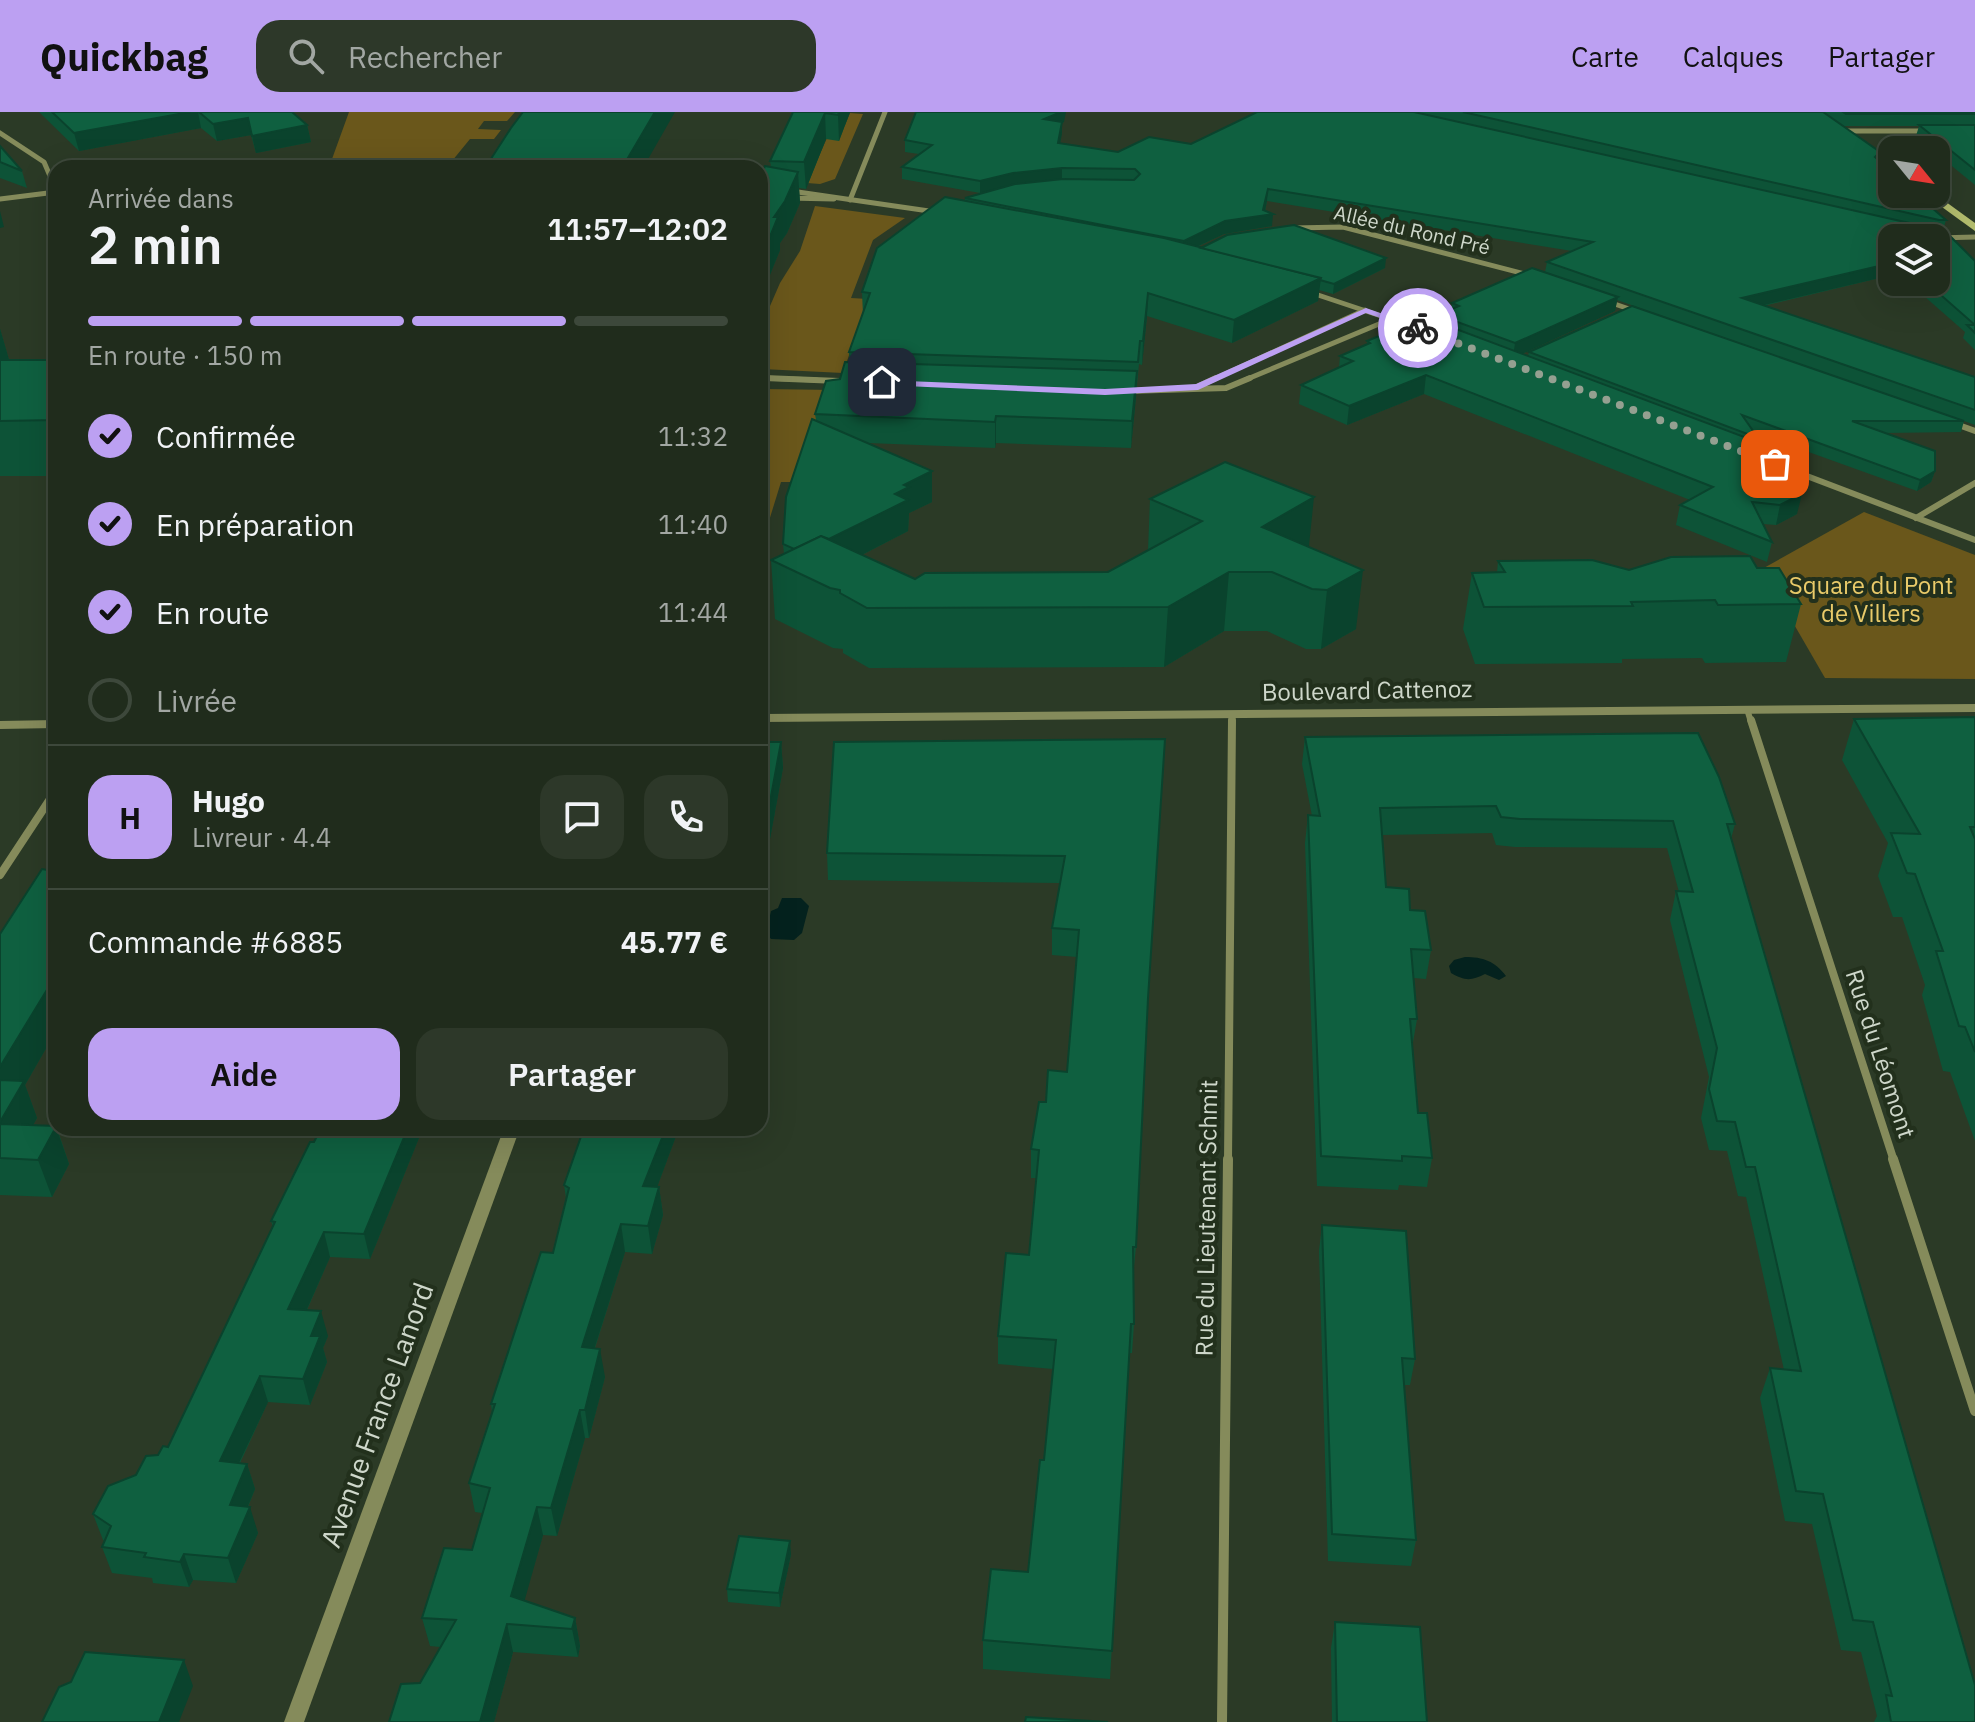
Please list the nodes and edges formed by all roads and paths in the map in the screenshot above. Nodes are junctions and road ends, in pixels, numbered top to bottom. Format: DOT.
graph roads {
  1 [pos="885,112"];
  2 [pos="1833,125"];
  3 [pos="1842,131"];
  4 [pos="1930,131"];
  5 [pos="0,133"];
  6 [pos="1878,157"];
  7 [pos="48,172"];
  8 [pos="787,190"];
  9 [pos="48,192"];
  10 [pos="776,195"];
  11 [pos="0,199"];
  12 [pos="837,199"];
  13 [pos="850,200"];
  14 [pos="1948,208"];
  15 [pos="947,213"];
  16 [pos="1975,228"];
  17 [pos="1283,230"];
  18 [pos="1975,237"];
  19 [pos="1950,238"];
  20 [pos="1533,277"];
  21 [pos="1301,290"];
  22 [pos="1603,300"];
  23 [pos="1366,310"];
  24 [pos="1631,310"];
  25 [pos="1646,315"];
  26 [pos="1617,316"];
  27 [pos="1391,319"];
  28 [pos="1427,332"];
  29 [pos="768,378"];
  30 [pos="850,381"];
  31 [pos="1198,387"];
  32 [pos="1121,391"];
  33 [pos="1945,420"];
  34 [pos="1975,431"];
  35 [pos="1775,464"];
  36 [pos="1975,483"];
  37 [pos="1916,518"];
  38 [pos="1975,540"];
  39 [pos="1975,708"];
  40 [pos="1747,709"];
  41 [pos="1232,714"];
  42 [pos="768,718"];
  43 [pos="48,724"];
  44 [pos="0,725"];
  45 [pos="48,802"];
  46 [pos="0,875"];
  47 [pos="509,1136"];
  48 [pos="1975,1411"];
  49 [pos="294,1722"];
  50 [pos="1222,1722"];
  1 -- 13 [label="street"];
  2 -- 3 [label="main road"];
  3 -- 4 [label="street"];
  3 -- 6 [label="main road"];
  5 -- 7 [label="street"];
  8 -- 12 [label="street"];
  9 -- 11 [label="street"];
  10 -- 12 [label="street"];
  12 -- 13 [label="street"];
  13 -- 15 [label="street"];
  14 -- 16 [label="main road"];
  17 -- 20 [label="street, Allée du Rond Pré"];
  18 -- 19 [label="street"];
  21 -- 23 [label="street"];
  22 -- 24 [label="street"];
  23 -- 27 [label="street"];
  23 -- 31 [label="street"];
  24 -- 25 [label="street"];
  24 -- 26 [label="street"];
  27 -- 28 [label="street"];
  27 -- 31 [label="street"];
  29 -- 30 [label="street"];
  31 -- 32 [label="street"];
  33 -- 34 [label="street"];
  35 -- 37 [label="street"];
  36 -- 37 [label="street"];
  37 -- 38 [label="street"];
  39 -- 40 [label="street, Boulevard Cattenoz"];
  40 -- 41 [label="street, Boulevard Cattenoz"];
  40 -- 48 [label="street, Rue du Léomont"];
  41 -- 42 [label="street, Boulevard Cattenoz"];
  41 -- 50 [label="street, Rue du Lieutenant Schmit"];
  43 -- 44 [label="street"];
  45 -- 46 [label="street"];
  47 -- 49 [label="street, Avenue France Lanord"];
}
